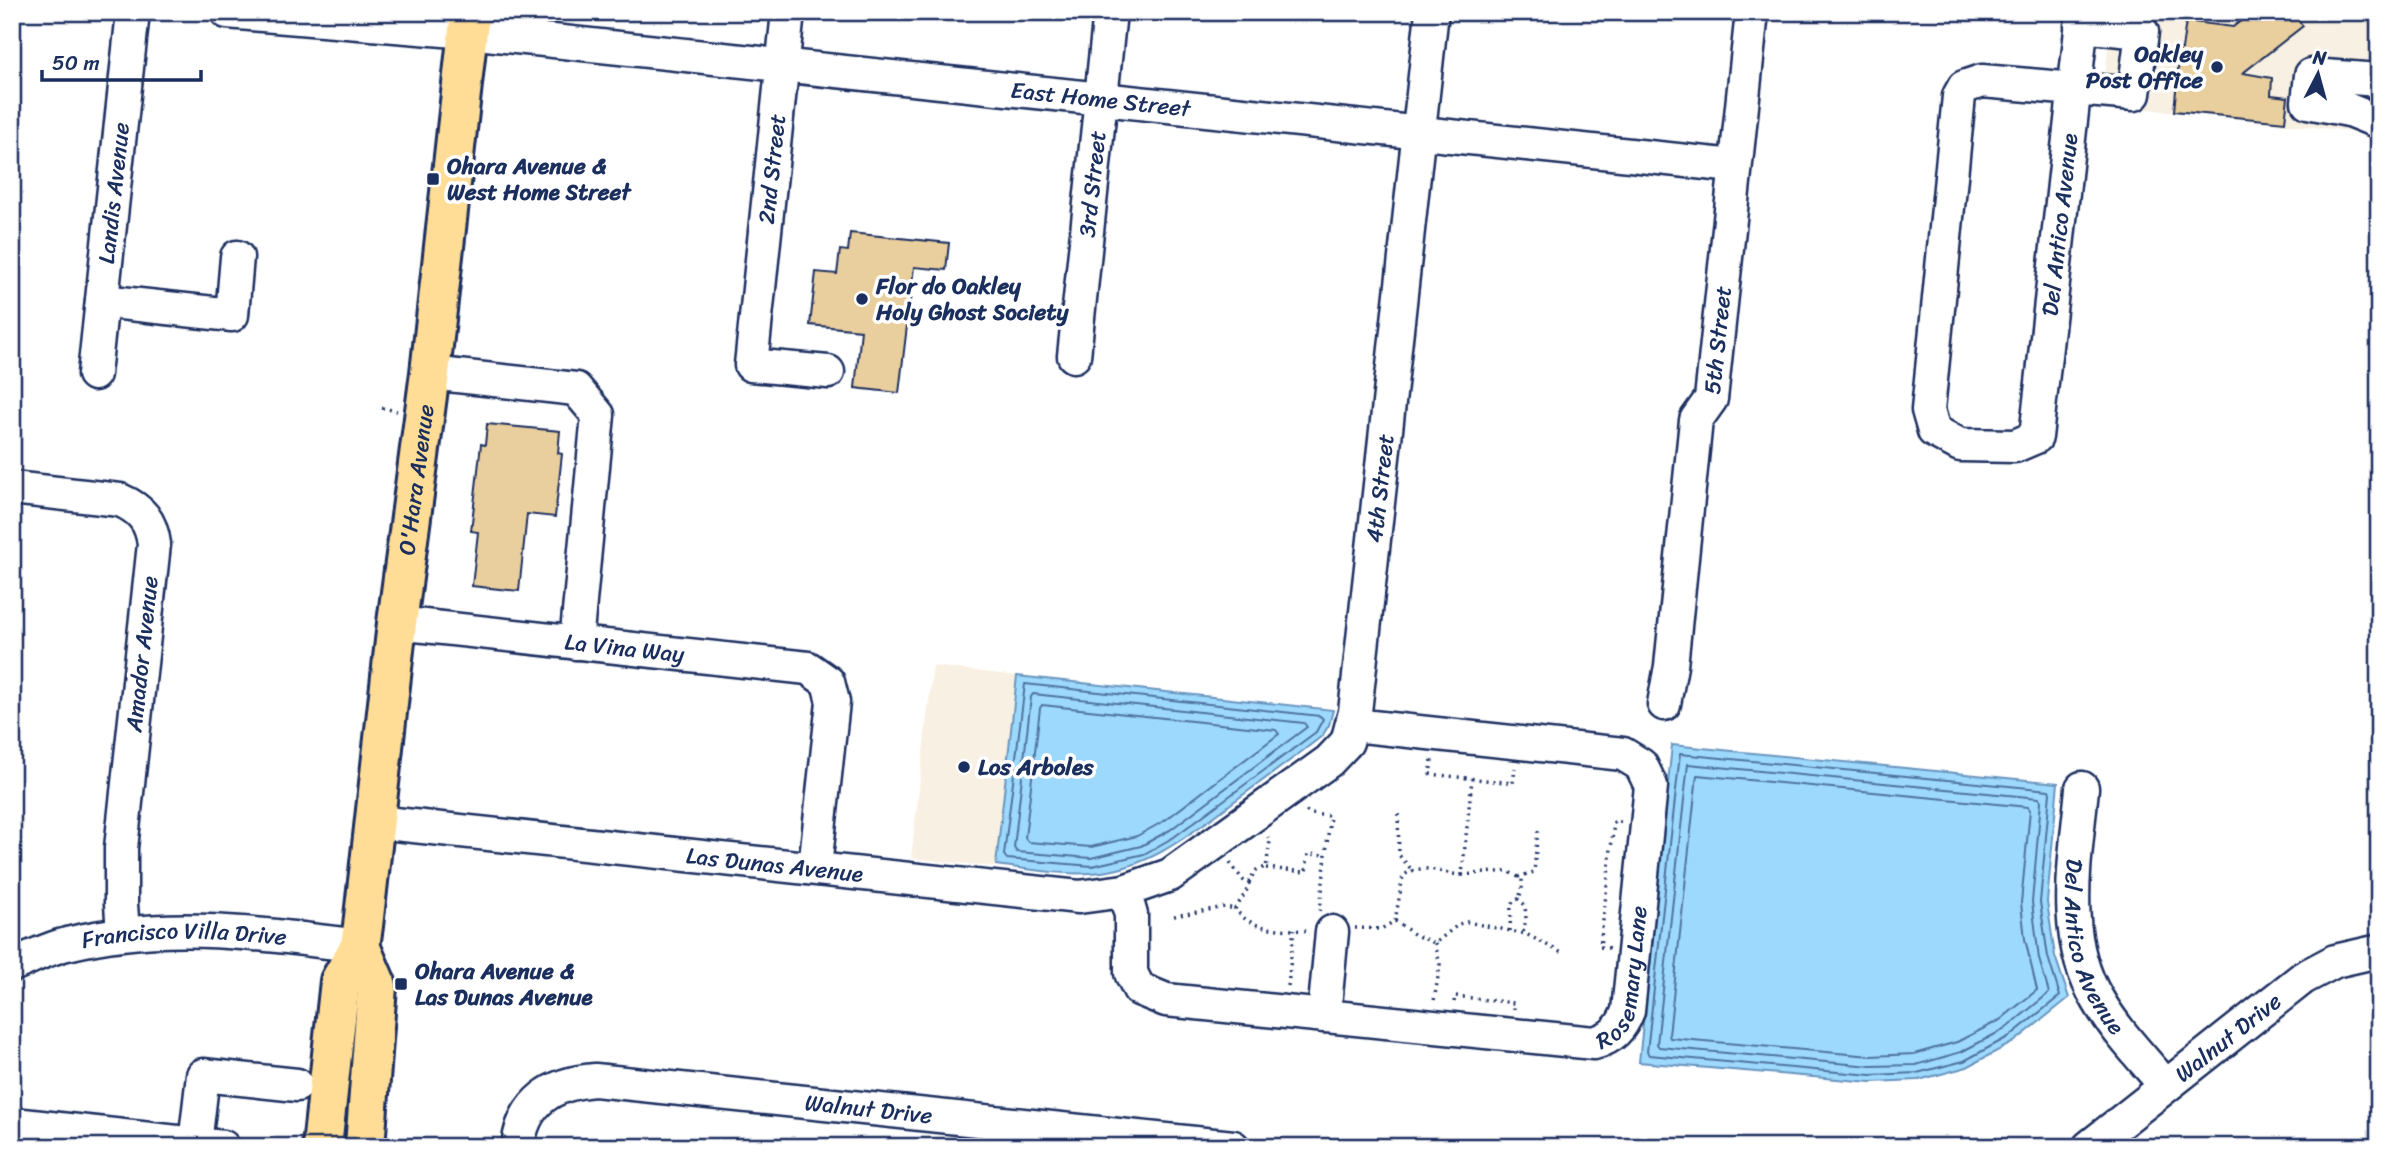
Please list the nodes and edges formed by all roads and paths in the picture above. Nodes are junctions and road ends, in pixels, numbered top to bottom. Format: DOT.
graph roads {
  1 [pos="227,12"];
  2 [pos="788,12"];
  3 [pos="1110,12"];
  4 [pos="1432,12"];
  5 [pos="1752,12"];
  6 [pos="127,13"];
  7 [pos="2082,19"];
  8 [pos="469,22"];
  9 [pos="782,65"];
  10 [pos="2379,80"];
  11 [pos="2074,88"];
  12 [pos="1100,99"];
  13 [pos="2379,122"];
  14 [pos="1419,132"];
  15 [pos="1734,166"];
  16 [pos="237,257"];
  17 [pos="102,301"];
  18 [pos="1074,356"];
  19 [pos="828,372"];
  20 [pos="430,373"];
  21 [pos="94,374"];
  22 [pos="12,488"];
  23 [pos="397,623"];
  24 [pos="576,643"];
  25 [pos="1664,704"];
  26 [pos="1353,725"];
  27 [pos="1432,756"];
  28 [pos="1521,761"];
  29 [pos="1472,779"];
  30 [pos="2082,788"];
  31 [pos="1304,806"];
  32 [pos="1398,814"];
  33 [pos="376,822"];
  34 [pos="1538,828"];
  35 [pos="1264,834"];
  36 [pos="1326,856"];
  37 [pos="1227,859"];
  38 [pos="815,867"];
  39 [pos="1266,868"];
  40 [pos="1411,869"];
  41 [pos="1170,875"];
  42 [pos="1462,875"];
  43 [pos="1518,877"];
  44 [pos="1249,883"];
  45 [pos="1124,891"];
  46 [pos="1518,900"];
  47 [pos="1235,909"];
  48 [pos="1174,916"];
  49 [pos="1395,920"];
  50 [pos="1294,929"];
  51 [pos="1330,929"];
  52 [pos="1510,931"];
  53 [pos="123,933"];
  54 [pos="1524,933"];
  55 [pos="1435,943"];
  56 [pos="360,947"];
  57 [pos="2379,951"];
  58 [pos="1562,953"];
  59 [pos="12,965"];
  60 [pos="1287,995"];
  61 [pos="1422,999"];
  62 [pos="1434,1001"];
  63 [pos="1525,1012"];
  64 [pos="1324,1016"];
  65 [pos="297,1085"];
  66 [pos="2165,1085"];
  67 [pos="12,1129"];
  68 [pos="125,1141"];
  69 [pos="1124,1141"];
  70 [pos="209,1145"];
  71 [pos="322,1147"];
  72 [pos="365,1147"];
  73 [pos="518,1147"];
  74 [pos="1233,1147"];
  75 [pos="2089,1147"];
  1 -- 8 [label="street, East Home Street"];
  2 -- 9 [label="street, 2nd Street"];
  3 -- 12 [label="street, 3rd Street"];
  4 -- 14 [label="street, 4th Street"];
  5 -- 15 [label="street, 5th Street"];
  6 -- 17 [label="street, Landis Avenue"];
  7 -- 11 [label="street, Del Antico Avenue"];
  7 -- 11 [label="street"];
  8 -- 9 [label="street, East Home Street"];
  8 -- 20 [label="main road, O'Hara Avenue"];
  9 -- 12 [label="street, East Home Street"];
  9 -- 19 [label="street, 2nd Street"];
  10 -- 13 [label="street"];
  11 -- 11 [label="street, Del Antico Avenue"];
  12 -- 14 [label="street, East Home Street"];
  12 -- 18 [label="street, 3rd Street"];
  14 -- 15 [label="street, East Home Street"];
  14 -- 26 [label="street, 4th Street"];
  15 -- 25 [label="street, 5th Street"];
  16 -- 17 [label="street"];
  17 -- 21 [label="street, Landis Avenue"];
  20 -- 23 [label="main road, O'Hara Avenue"];
  20 -- 24 [label="street"];
  22 -- 53 [label="street, Amador Avenue"];
  23 -- 24 [label="street, La Vina Way"];
  23 -- 33 [label="main road, O'Hara Avenue"];
  24 -- 38 [label="street, La Vina Way"];
  26 -- 41 [label="street, 4th Street"];
  26 -- 64 [label="street, Rosemary Lane"];
  27 -- 29 [label="path"];
  28 -- 29 [label="path"];
  29 -- 42 [label="path"];
  30 -- 66 [label="street, Del Antico Avenue"];
  31 -- 36 [label="path"];
  32 -- 40 [label="path"];
  33 -- 38 [label="street, Las Dunas Avenue"];
  33 -- 56 [label="main road, O'Hara Avenue"];
  34 -- 43 [label="path"];
  35 -- 39 [label="path"];
  36 -- 39 [label="path"];
  36 -- 51 [label="path"];
  37 -- 44 [label="path"];
  38 -- 45 [label="street, Las Dunas Avenue"];
  39 -- 44 [label="path"];
  40 -- 42 [label="path"];
  40 -- 49 [label="path"];
  41 -- 45 [label="street, Las Dunas Avenue"];
  42 -- 43 [label="path"];
  43 -- 46 [label="path"];
  44 -- 47 [label="path"];
  45 -- 64 [label="street, Rosemary Lane"];
  46 -- 52 [label="path"];
  46 -- 54 [label="path"];
  47 -- 48 [label="path"];
  47 -- 50 [label="path"];
  49 -- 51 [label="path"];
  49 -- 55 [label="path"];
  50 -- 51 [label="path"];
  50 -- 60 [label="path"];
  51 -- 64 [label="street"];
  52 -- 54 [label="path"];
  52 -- 55 [label="path"];
  53 -- 56 [label="street, Francisco Villa Drive"];
  53 -- 59 [label="street, Francisco Villa Drive"];
  54 -- 58 [label="path"];
  55 -- 62 [label="path"];
  56 -- 71 [label="main road, O'Hara Avenue"];
  56 -- 72 [label="main road"];
  57 -- 66 [label="street, Walnut Drive"];
  61 -- 62 [label="path"];
  62 -- 63 [label="path"];
  65 -- 70 [label="street"];
  66 -- 75 [label="street, Walnut Drive"];
  67 -- 68 [label="street"];
  68 -- 70 [label="street"];
  69 -- 73 [label="street, Walnut Drive"];
  69 -- 74 [label="street, Walnut Drive"];
}
